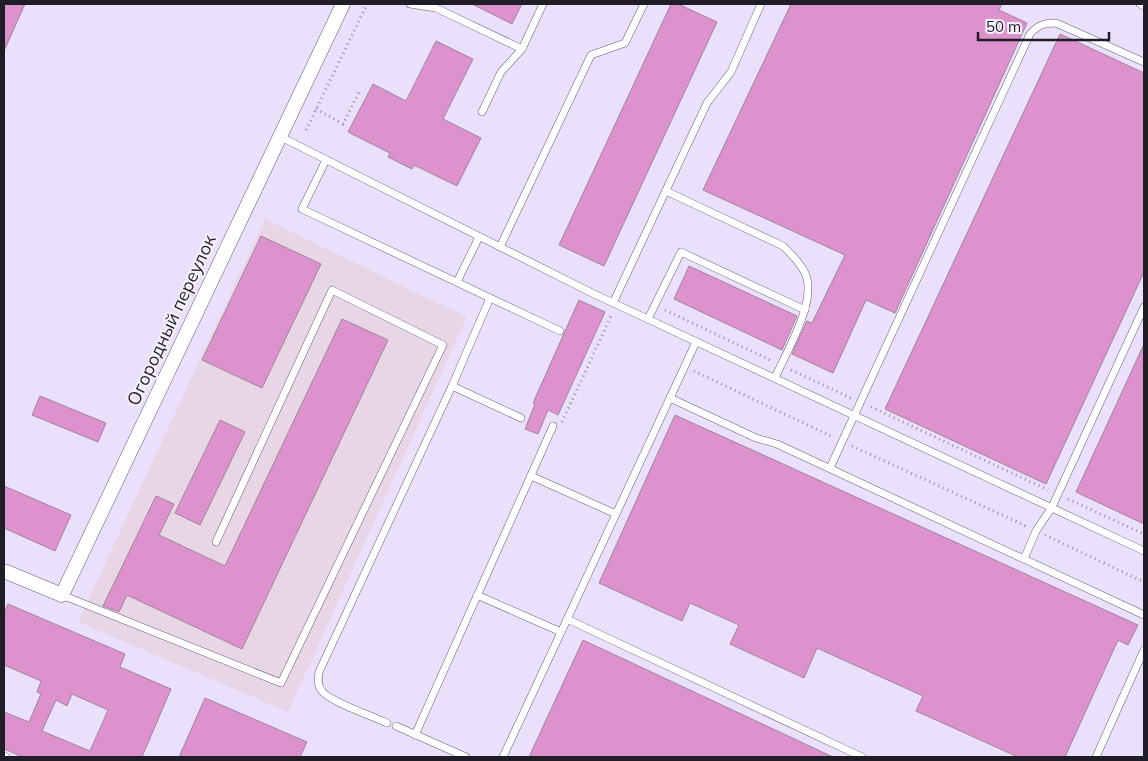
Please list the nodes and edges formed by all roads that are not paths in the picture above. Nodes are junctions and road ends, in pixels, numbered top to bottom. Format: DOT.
graph roads {
  1 [pos="342,4"];
  2 [pos="410,4"];
  3 [pos="543,4"];
  4 [pos="644,4"];
  5 [pos="762,4"];
  6 [pos="1140,4"];
  7 [pos="1144,6"];
  8 [pos="522,49"];
  9 [pos="1144,62"];
  10 [pos="482,112"];
  11 [pos="279,136"];
  12 [pos="326,160"];
  13 [pos="666,191"];
  14 [pos="479,237"];
  15 [pos="500,247"];
  16 [pos="457,282"];
  17 [pos="490,298"];
  18 [pos="615,304"];
  19 [pos="1144,307"];
  20 [pos="805,310"];
  21 [pos="648,319"];
  22 [pos="560,331"];
  23 [pos="696,342"];
  24 [pos="774,378"];
  25 [pos="452,386"];
  26 [pos="670,398"];
  27 [pos="855,415"];
  28 [pos="521,418"];
  29 [pos="553,426"];
  30 [pos="830,468"];
  31 [pos="531,476"];
  32 [pos="1052,507"];
  33 [pos="616,514"];
  34 [pos="216,542"];
  35 [pos="1144,551"];
  36 [pos="1024,559"];
  37 [pos="4,571"];
  38 [pos="62,595"];
  39 [pos="477,595"];
  40 [pos="1144,615"];
  41 [pos="567,619"];
  42 [pos="561,632"];
  43 [pos="1144,650"];
  44 [pos="388,723"];
  45 [pos="396,726"];
  46 [pos="415,735"];
  47 [pos="466,757"];
  48 [pos="503,757"];
  49 [pos="862,757"];
  50 [pos="1096,757"];
  1 -- 11 [label="street, Огородный переулок"];
  2 -- 8 [label="lane"];
  3 -- 8 [label="lane"];
  4 -- 15 [label="lane"];
  5 -- 13 [label="lane"];
  6 -- 7 [label="lane"];
  8 -- 10 [label="lane"];
  9 -- 27 [label="lane"];
  11 -- 12 [label="lane"];
  11 -- 38 [label="street, Огородный переулок"];
  12 -- 14 [label="lane"];
  12 -- 16 [label="lane"];
  13 -- 18 [label="lane"];
  13 -- 20 [label="lane"];
  14 -- 15 [label="lane"];
  14 -- 16 [label="lane"];
  15 -- 18 [label="lane"];
  16 -- 17 [label="lane"];
  17 -- 22 [label="lane"];
  17 -- 25 [label="lane"];
  18 -- 21 [label="lane"];
  19 -- 32 [label="lane"];
  20 -- 21 [label="lane"];
  20 -- 24 [label="lane"];
  21 -- 23 [label="lane"];
  23 -- 24 [label="lane"];
  23 -- 26 [label="lane"];
  24 -- 27 [label="lane"];
  25 -- 28 [label="lane"];
  25 -- 44 [label="lane"];
  26 -- 30 [label="lane"];
  26 -- 33 [label="lane"];
  27 -- 30 [label="lane"];
  27 -- 32 [label="lane"];
  29 -- 31 [label="lane"];
  30 -- 36 [label="lane"];
  31 -- 33 [label="lane"];
  31 -- 39 [label="lane"];
  32 -- 35 [label="lane"];
  32 -- 36 [label="lane"];
  33 -- 41 [label="lane"];
  34 -- 38 [label="lane"];
  36 -- 40 [label="lane"];
  37 -- 38 [label="street"];
  39 -- 42 [label="lane"];
  39 -- 46 [label="lane"];
  41 -- 42 [label="lane"];
  41 -- 49 [label="lane"];
  42 -- 48 [label="lane"];
  43 -- 50 [label="lane"];
  45 -- 46 [label="lane"];
  46 -- 47 [label="lane"];
}
